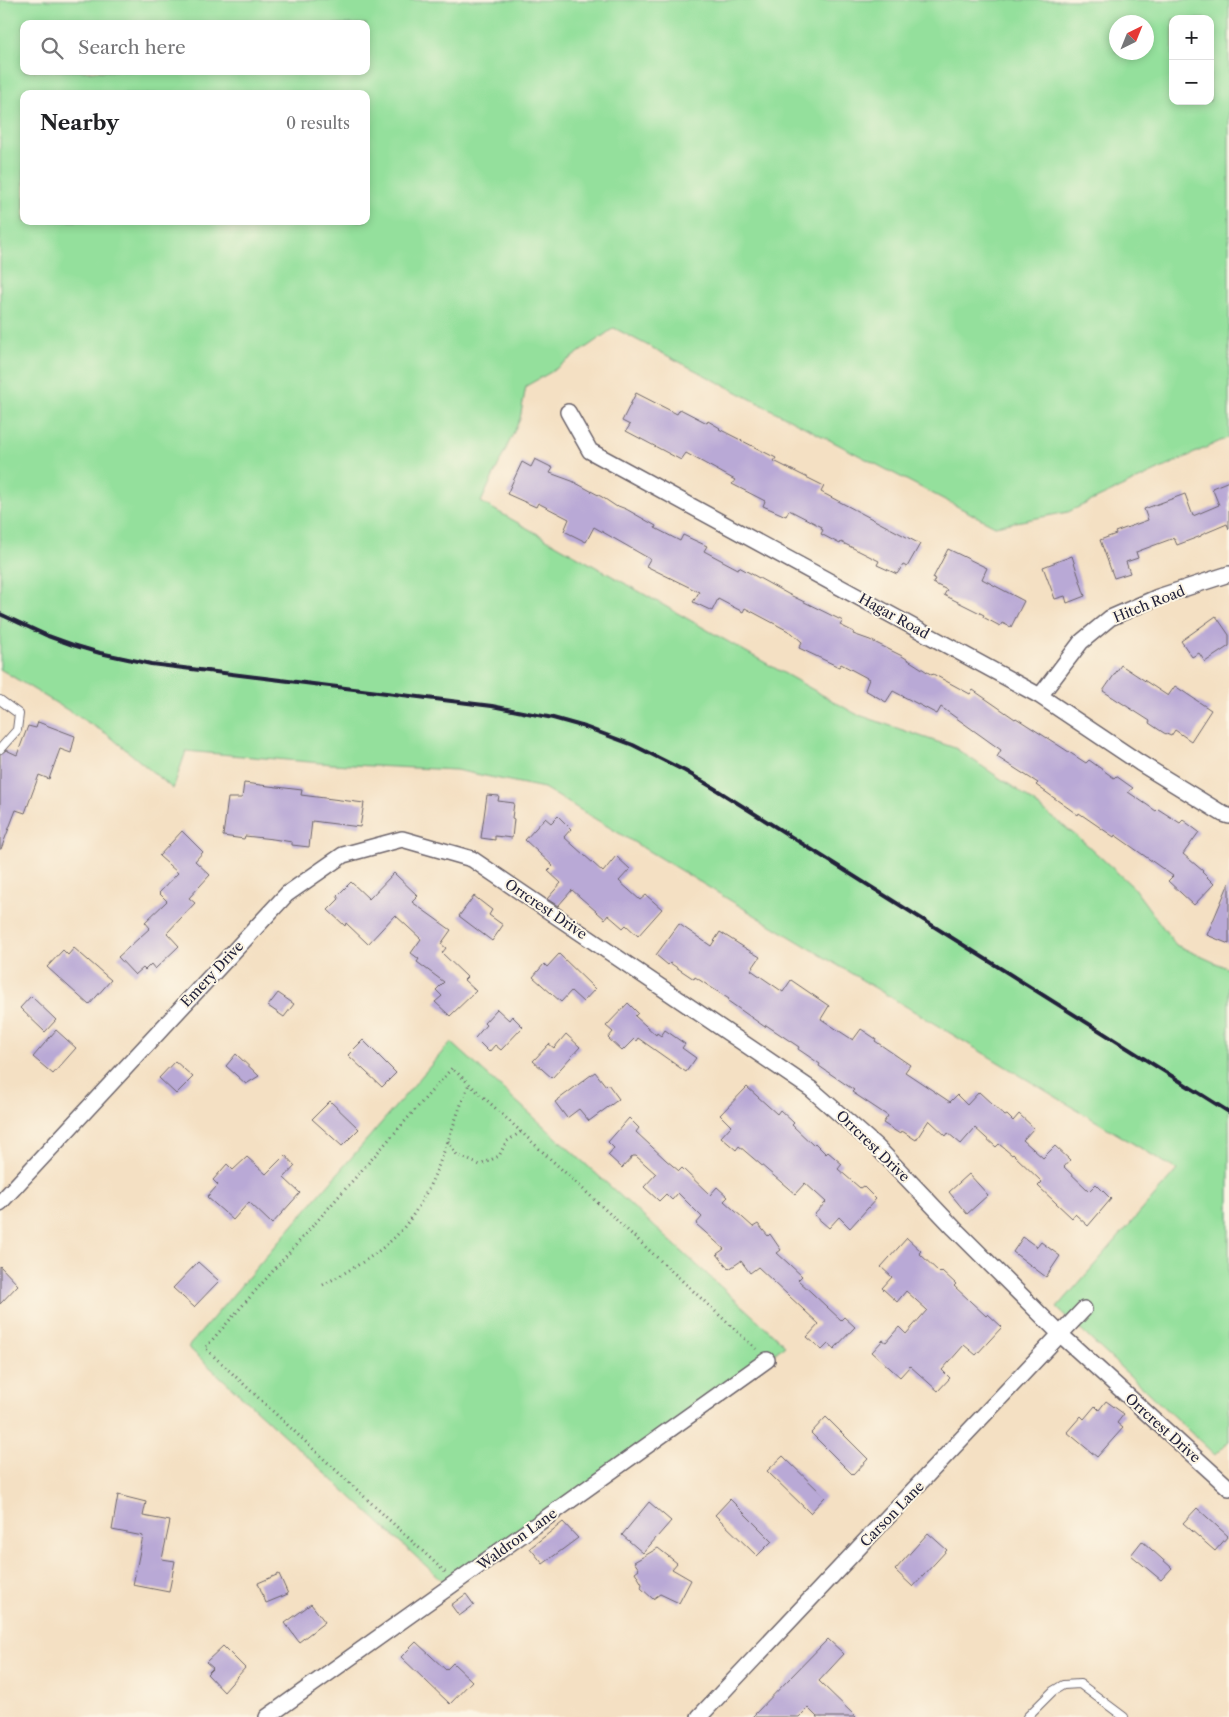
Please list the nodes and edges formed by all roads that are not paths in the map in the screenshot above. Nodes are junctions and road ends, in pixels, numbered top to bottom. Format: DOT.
graph roads {
  1 [pos="568,412"];
  2 [pos="1229,574"];
  3 [pos="1040,696"];
  4 [pos="0,700"];
  5 [pos="0,749"];
  6 [pos="1229,816"];
  7 [pos="472,859"];
  8 [pos="0,1203"];
  9 [pos="1084,1309"];
  10 [pos="1061,1335"];
  11 [pos="767,1360"];
  12 [pos="1229,1488"];
  13 [pos="267,1717"];
  14 [pos="699,1717"];
  15 [pos="1027,1717"];
  16 [pos="1124,1717"];
  1 -- 3 [label="street, Hagar Road"];
  2 -- 3 [label="street, Hitch Road"];
  3 -- 6 [label="street, Hagar Road"];
  4 -- 5 [label="lane"];
  7 -- 8 [label="street, Emery Drive"];
  7 -- 10 [label="street, Orrcrest Drive"];
  9 -- 10 [label="street, Carson Lane"];
  10 -- 12 [label="street, Orrcrest Drive"];
  10 -- 14 [label="street, Carson Lane"];
  11 -- 13 [label="street, Waldron Lane"];
  15 -- 16 [label="lane"];
}
